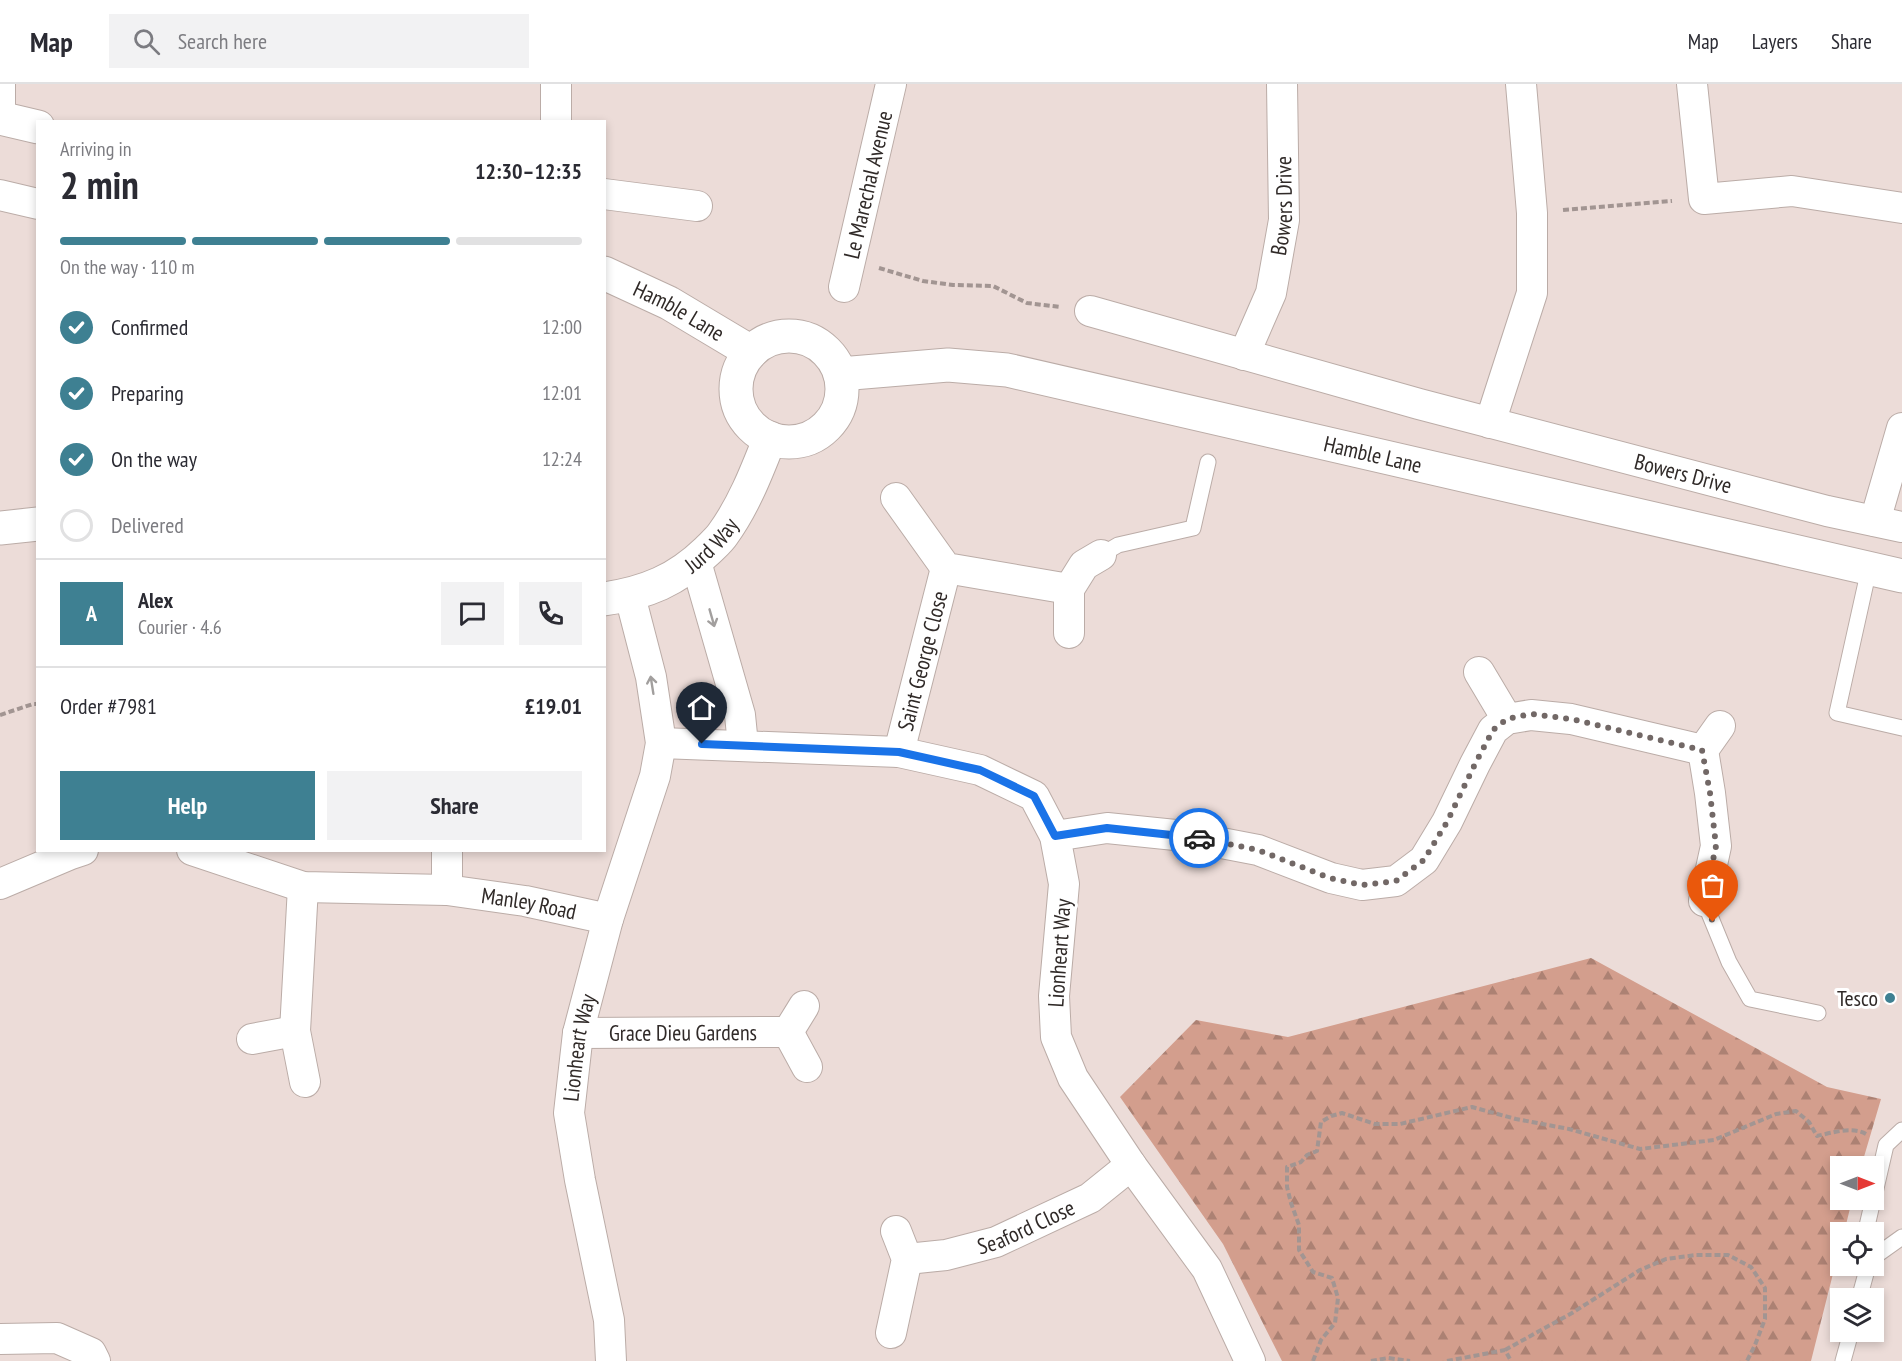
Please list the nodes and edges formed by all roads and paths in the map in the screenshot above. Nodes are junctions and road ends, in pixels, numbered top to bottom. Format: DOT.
graph roads {
  1 [pos="0,84"];
  2 [pos="556,84"];
  3 [pos="891,84"];
  4 [pos="1282,84"];
  5 [pos="1521,84"];
  6 [pos="1692,84"];
  7 [pos="0,107"];
  8 [pos="0,118"];
  9 [pos="556,120"];
  10 [pos="36,127"];
  11 [pos="606,194"];
  12 [pos="0,195"];
  13 [pos="1704,199"];
  14 [pos="36,204"];
  15 [pos="697,206"];
  16 [pos="1902,208"];
  17 [pos="1532,213"];
  18 [pos="848,273"];
  19 [pos="606,274"];
  20 [pos="1090,311"];
  21 [pos="751,352"];
  22 [pos="1244,355"];
  23 [pos="840,374"];
  24 [pos="1490,423"];
  25 [pos="1902,428"];
  26 [pos="770,438"];
  27 [pos="1208,462"];
  28 [pos="896,498"];
  29 [pos="36,524"];
  30 [pos="1889,524"];
  31 [pos="0,528"];
  32 [pos="1101,555"];
  33 [pos="696,562"];
  34 [pos="946,568"];
  35 [pos="1869,569"];
  36 [pos="1902,576"];
  37 [pos="1069,589"];
  38 [pos="617,597"];
  39 [pos="1070,633"];
  40 [pos="1479,672"];
  41 [pos="36,704"];
  42 [pos="0,715"];
  43 [pos="1507,719"];
  44 [pos="1720,726"];
  45 [pos="1902,728"];
  46 [pos="661,743"];
  47 [pos="743,745"];
  48 [pos="1702,750"];
  49 [pos="899,752"];
  50 [pos="1055,836"];
  51 [pos="77,852"];
  52 [pos="198,852"];
  53 [pos="447,852"];
  54 [pos="0,884"];
  55 [pos="303,888"];
  56 [pos="447,890"];
  57 [pos="1704,902"];
  58 [pos="608,919"];
  59 [pos="804,1006"];
  60 [pos="1818,1013"];
  61 [pos="295,1031"];
  62 [pos="788,1032"];
  63 [pos="578,1033"];
  64 [pos="252,1039"];
  65 [pos="807,1067"];
  66 [pos="305,1082"];
  67 [pos="1902,1130"];
  68 [pos="1886,1145"];
  69 [pos="1883,1156"];
  70 [pos="1131,1165"];
  71 [pos="896,1231"];
  72 [pos="1902,1237"];
  73 [pos="1884,1250"];
  74 [pos="907,1259"];
  75 [pos="891,1333"];
  76 [pos="0,1339"];
  77 [pos="1848,1342"];
  78 [pos="1505,1350"];
  79 [pos="95,1361"];
  80 [pos="611,1361"];
  81 [pos="1250,1361"];
  82 [pos="1313,1361"];
  83 [pos="1371,1361"];
  84 [pos="1410,1361"];
  85 [pos="1447,1361"];
  86 [pos="1511,1361"];
  87 [pos="1747,1361"];
  88 [pos="1843,1361"];
  1 -- 7 [label="street"];
  2 -- 9 [label="street"];
  3 -- 18 [label="street, Le Marechal Avenue"];
  4 -- 22 [label="street, Bowers Drive"];
  5 -- 17 [label="street"];
  6 -- 13 [label="street"];
  8 -- 10 [label="main road"];
  11 -- 15 [label="street"];
  12 -- 14 [label="street"];
  13 -- 16 [label="street"];
  13 -- 17 [label="path"];
  17 -- 24 [label="street"];
  18 -- 20 [label="path"];
  19 -- 21 [label="main road, Hamble Lane"];
  20 -- 22 [label="street, Bowers Drive"];
  21 -- 23 [label="main road"];
  21 -- 26 [label="main road"];
  22 -- 24 [label="street, Bowers Drive"];
  23 -- 26 [label="main road"];
  23 -- 35 [label="main road, Hamble Lane"];
  24 -- 30 [label="street, Bowers Drive"];
  25 -- 30 [label="street, Bowers Drive"];
  26 -- 33 [label="main road, Jurd Way"];
  27 -- 32 [label="lane"];
  28 -- 34 [label="street, Saint George Close"];
  29 -- 31 [label="main road"];
  32 -- 37 [label="street"];
  33 -- 38 [label="main road, Jurd Way"];
  33 -- 47 [label="street, one-way"];
  34 -- 37 [label="street, Saint George Close"];
  34 -- 49 [label="street, Saint George Close"];
  35 -- 36 [label="main road, Hamble Lane"];
  35 -- 45 [label="lane"];
  37 -- 39 [label="street"];
  46 -- 38 [label="street, Lionheart Way, one-way"];
  40 -- 43 [label="street"];
  41 -- 42 [label="path"];
  43 -- 48 [label="street"];
  43 -- 50 [label="street"];
  44 -- 48 [label="street"];
  46 -- 47 [label="street, Lionheart Way"];
  46 -- 58 [label="street, Lionheart Way"];
  47 -- 49 [label="street, Lionheart Way"];
  48 -- 57 [label="street"];
  49 -- 50 [label="street, Lionheart Way"];
  50 -- 70 [label="street, Lionheart Way"];
  51 -- 54 [label="street"];
  52 -- 55 [label="street, Manley Road"];
  53 -- 56 [label="street, Manley Road"];
  55 -- 56 [label="street, Manley Road"];
  55 -- 61 [label="street"];
  56 -- 58 [label="street, Manley Road"];
  57 -- 60 [label="lane"];
  58 -- 63 [label="street, Lionheart Way"];
  59 -- 62 [label="street, Grace Dieu Gardens"];
  61 -- 64 [label="street"];
  61 -- 66 [label="street"];
  62 -- 63 [label="street, Grace Dieu Gardens"];
  62 -- 65 [label="street, Grace Dieu Gardens"];
  63 -- 80 [label="street, Lionheart Way"];
  67 -- 68 [label="lane"];
  68 -- 69 [label="lane"];
  68 -- 82 [label="path"];
  70 -- 74 [label="street, Seaford Close"];
  70 -- 81 [label="street, Lionheart Way"];
  71 -- 74 [label="street"];
  72 -- 73 [label="lane"];
  74 -- 75 [label="street"];
  76 -- 79 [label="street"];
  77 -- 88 [label="lane"];
  78 -- 85 [label="path"];
  78 -- 86 [label="path"];
  78 -- 87 [label="path"];
  83 -- 84 [label="path"];
}
